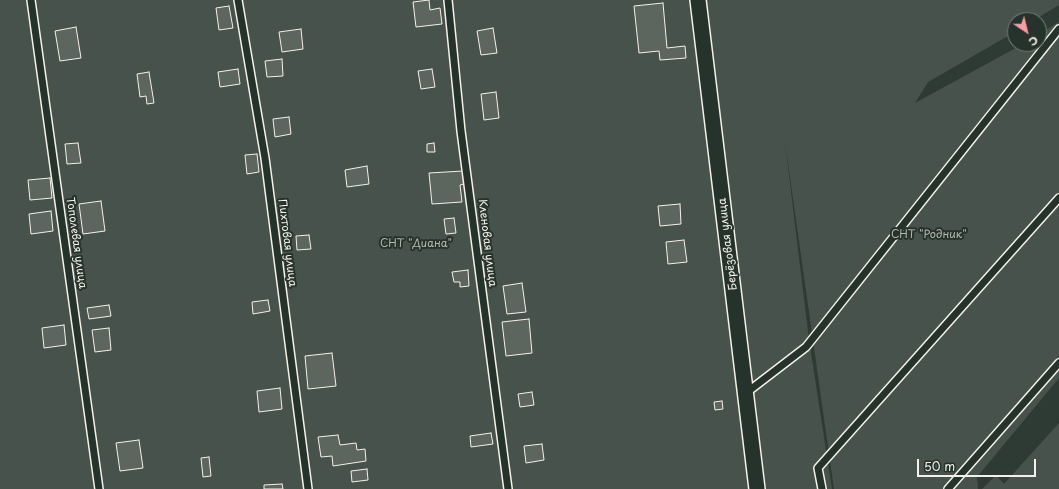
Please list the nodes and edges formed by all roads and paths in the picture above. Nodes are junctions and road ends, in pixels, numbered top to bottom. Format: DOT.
graph roads {
  1 [pos="31,0"];
  2 [pos="238,0"];
  3 [pos="448,0"];
  4 [pos="698,0"];
  5 [pos="1059,29"];
  6 [pos="1059,198"];
  7 [pos="1059,363"];
  8 [pos="746,393"];
  9 [pos="99,489"];
  10 [pos="308,489"];
  11 [pos="508,489"];
  12 [pos="757,489"];
  13 [pos="822,489"];
  14 [pos="948,489"];
  1 -- 9 [label="lane, Тополевая улица"];
  2 -- 10 [label="lane, Пихтовая улица"];
  3 -- 11 [label="lane, Кленовая улица"];
  4 -- 8 [label="street, Берёзовая улица"];
  5 -- 8 [label="lane"];
  6 -- 13 [label="lane"];
  7 -- 14 [label="lane"];
  8 -- 12 [label="street, Берёзовая улица"];
}
